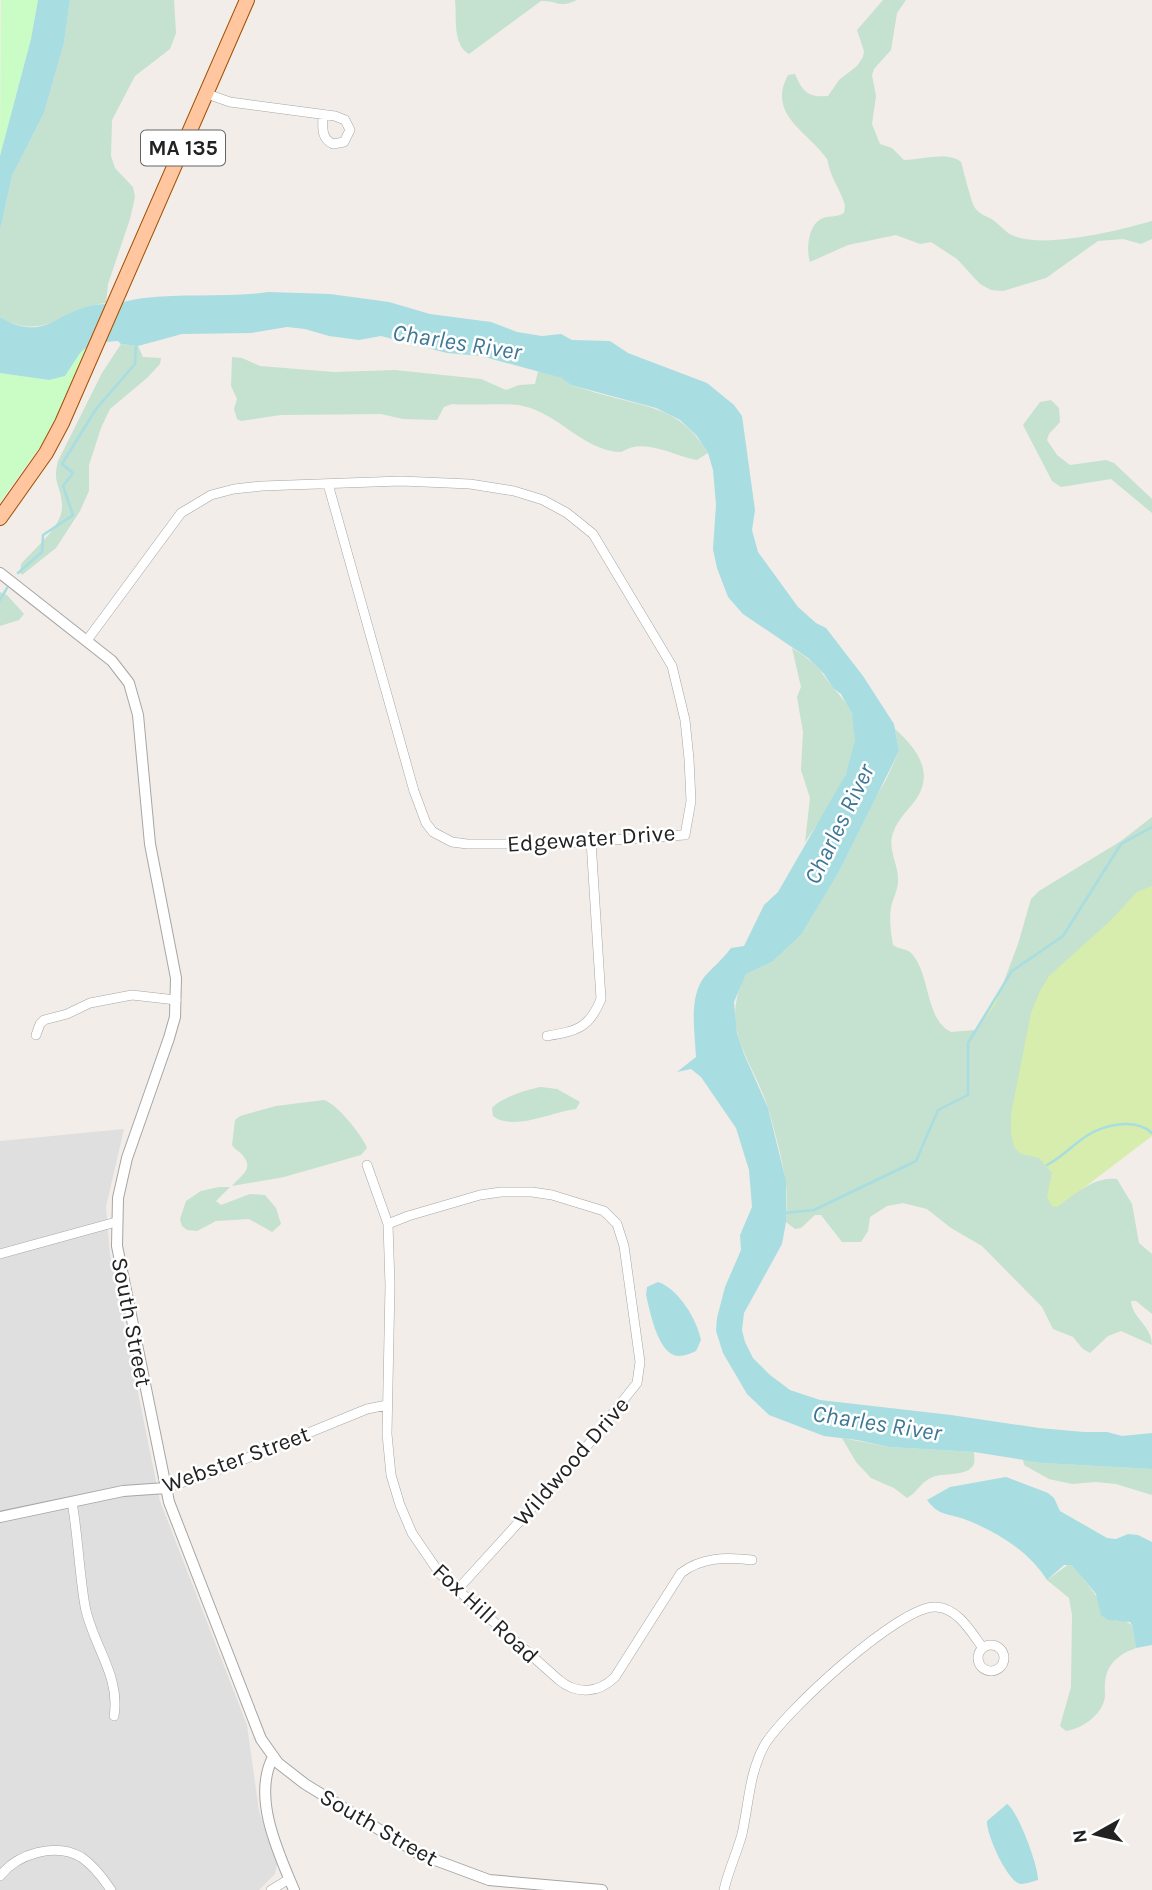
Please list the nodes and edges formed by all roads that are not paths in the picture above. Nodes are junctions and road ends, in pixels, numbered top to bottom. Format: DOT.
graph roads {
  1 [pos="247,0"];
  2 [pos="207,94"];
  3 [pos="323,114"];
  4 [pos="328,484"];
  5 [pos="0,518"];
  6 [pos="0,573"];
  7 [pos="88,639"];
  8 [pos="591,841"];
  9 [pos="176,1000"];
  10 [pos="36,1035"];
  11 [pos="547,1037"];
  12 [pos="367,1165"];
  13 [pos="116,1222"];
  14 [pos="388,1224"];
  15 [pos="0,1254"];
  16 [pos="387,1405"];
  17 [pos="166,1488"];
  18 [pos="72,1502"];
  19 [pos="0,1517"];
  20 [pos="752,1560"];
  21 [pos="457,1589"];
  22 [pos="983,1648"];
  23 [pos="114,1716"];
  24 [pos="273,1757"];
  25 [pos="0,1877"];
  26 [pos="289,1879"];
  27 [pos="111,1890"];
  28 [pos="271,1890"];
  29 [pos="294,1890"];
  30 [pos="592,1890"];
  31 [pos="602,1890"];
  32 [pos="724,1890"];
  1 -- 2 [label="main road, MA 135"];
  2 -- 3 [label="street"];
  2 -- 5 [label="main road, MA 135"];
  4 -- 7 [label="street, Edgewater Drive"];
  4 -- 8 [label="street, Edgewater Drive"];
  4 -- 8 [label="street, Edgewater Drive"];
  6 -- 7 [label="street, South Street"];
  7 -- 9 [label="street, South Street"];
  8 -- 11 [label="street"];
  9 -- 10 [label="street"];
  9 -- 13 [label="street, South Street"];
  12 -- 14 [label="street, Fox Hill Road"];
  13 -- 15 [label="street"];
  13 -- 17 [label="street, South Street"];
  14 -- 16 [label="street, Fox Hill Road"];
  14 -- 21 [label="street, Wildwood Drive"];
  16 -- 17 [label="street, Webster Street"];
  16 -- 21 [label="street, Fox Hill Road"];
  17 -- 18 [label="street, Webster Street"];
  17 -- 24 [label="street, South Street"];
  18 -- 19 [label="street, Webster Street"];
  18 -- 23 [label="street"];
  20 -- 21 [label="street, Fox Hill Road"];
  22 -- 32 [label="street"];
  24 -- 26 [label="street"];
  24 -- 30 [label="street, South Street"];
  25 -- 27 [label="street"];
  26 -- 28 [label="street"];
  26 -- 29 [label="street"];
  30 -- 31 [label="street, South Street"];
}
